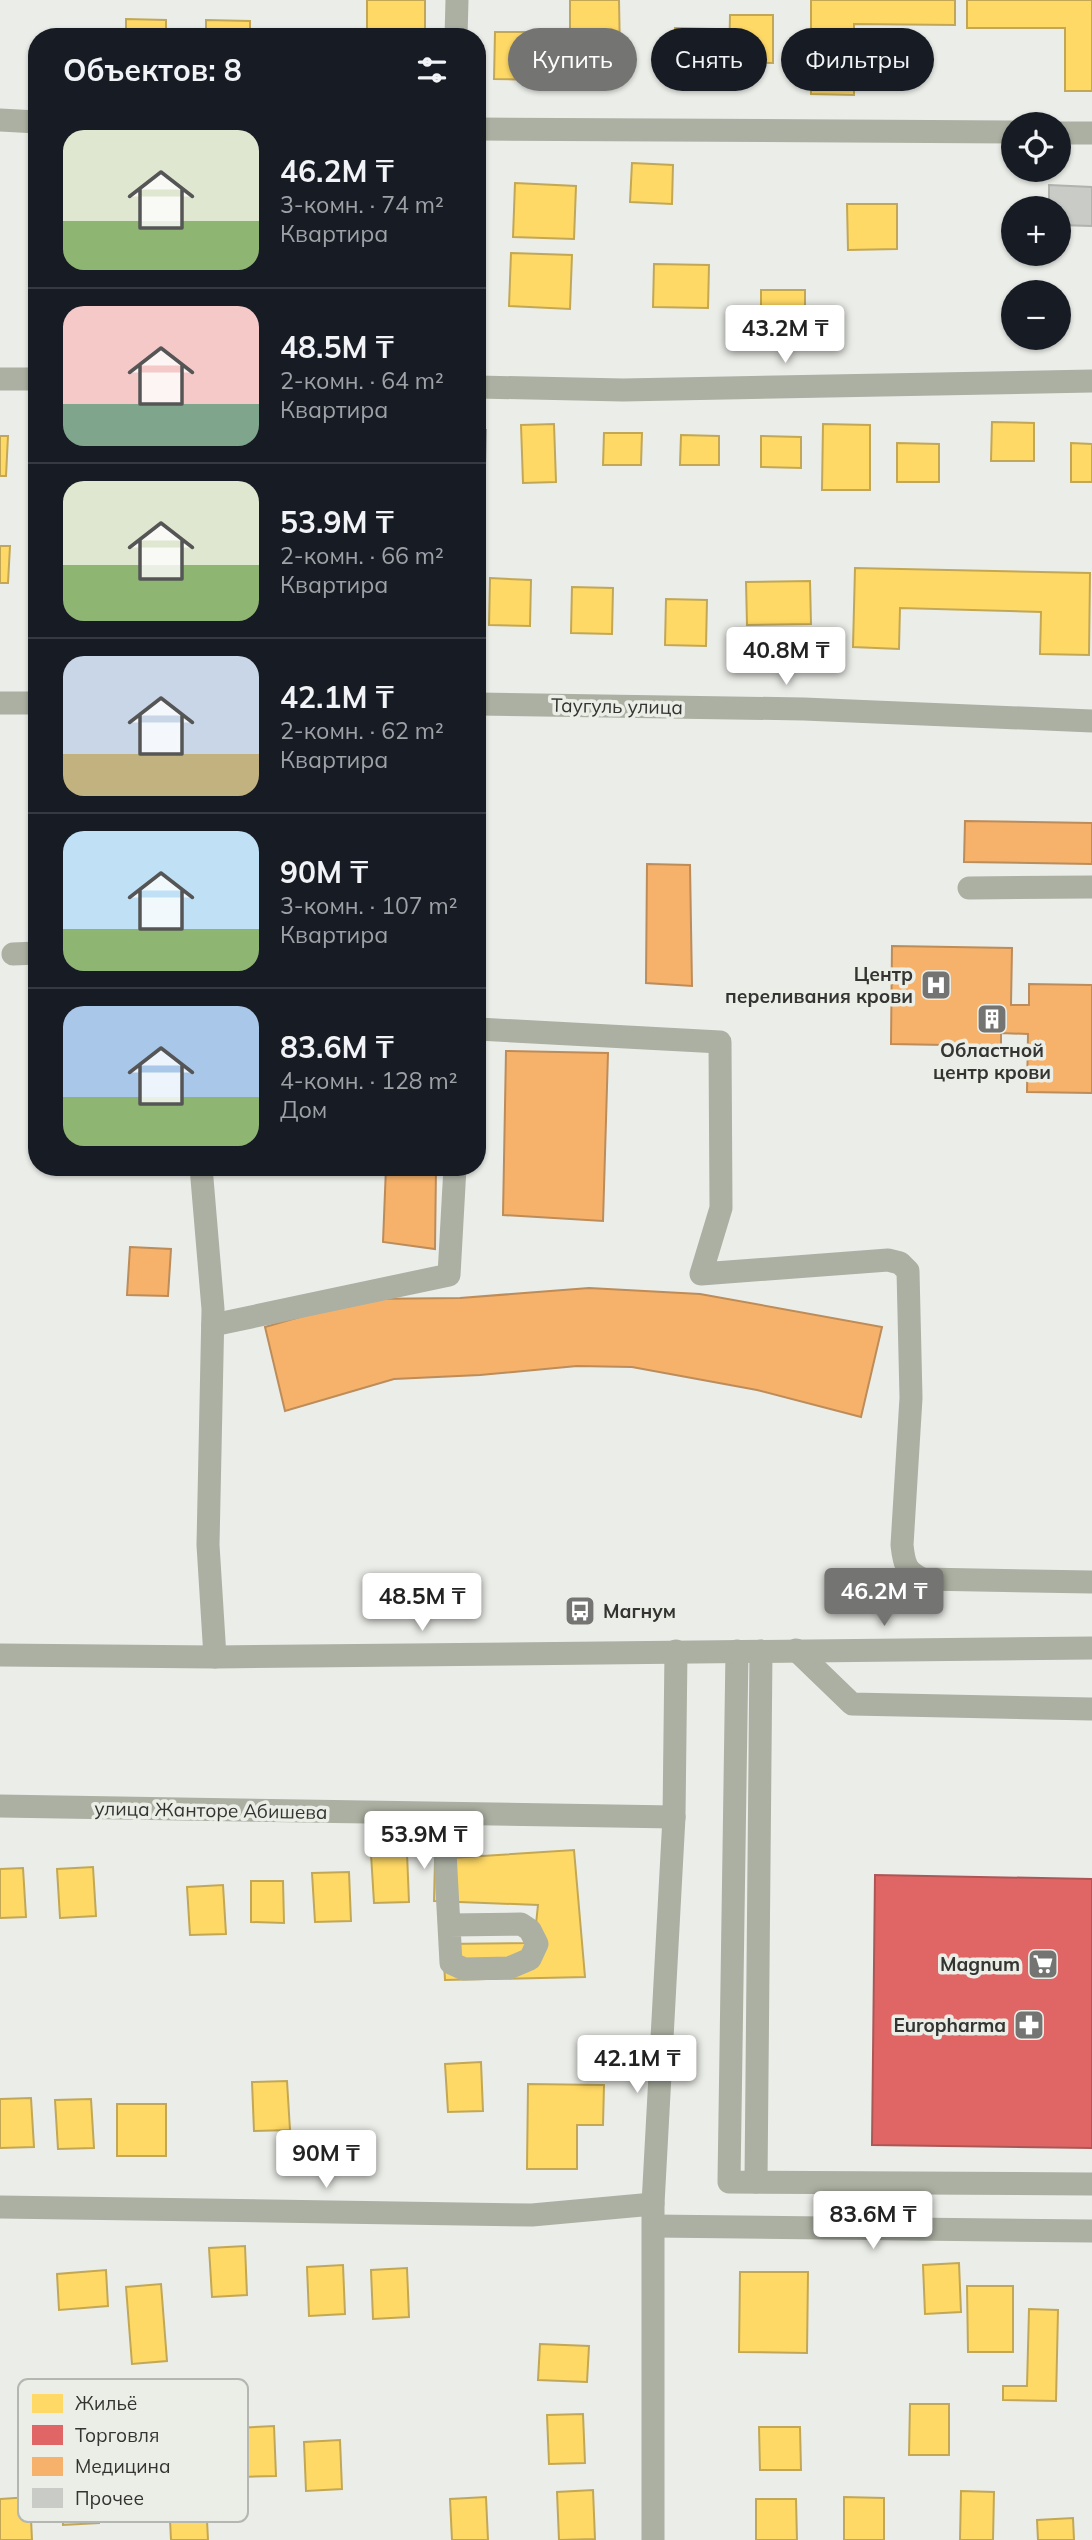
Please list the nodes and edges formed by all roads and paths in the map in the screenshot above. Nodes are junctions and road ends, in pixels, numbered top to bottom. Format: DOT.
graph roads {
  1 [pos="457,0"];
  2 [pos="456,28"];
  3 [pos="0,120"];
  4 [pos="28,122"];
  5 [pos="486,129"];
  6 [pos="1001,132"];
  7 [pos="1071,133"];
  8 [pos="1092,133"];
  9 [pos="0,379"];
  10 [pos="28,379"];
  11 [pos="1092,381"];
  12 [pos="486,387"];
  13 [pos="0,703"];
  14 [pos="28,703"];
  15 [pos="486,704"];
  16 [pos="1092,721"];
  17 [pos="1092,887"];
  18 [pos="969,888"];
  19 [pos="28,953"];
  20 [pos="13,954"];
  21 [pos="486,1029"];
  22 [pos="202,1176"];
  23 [pos="454,1176"];
  24 [pos="213,1325"];
  25 [pos="1092,1581"];
  26 [pos="1092,1648"];
  27 [pos="796,1650"];
  28 [pos="676,1651"];
  29 [pos="737,1651"];
  30 [pos="761,1651"];
  31 [pos="0,1655"];
  32 [pos="215,1657"];
  33 [pos="1092,1709"];
  34 [pos="0,1806"];
  35 [pos="443,1815"];
  36 [pos="674,1817"];
  37 [pos="449,1925"];
  38 [pos="756,2182"];
  39 [pos="1092,2184"];
  40 [pos="0,2207"];
  41 [pos="654,2215"];
  42 [pos="1092,2231"];
  43 [pos="653,2540"];
  1 -- 2 [label="street"];
  3 -- 4 [label="street"];
  5 -- 6 [label="street"];
  7 -- 8 [label="street"];
  9 -- 10 [label="street"];
  11 -- 12 [label="street"];
  13 -- 14 [label="street"];
  15 -- 16 [label="street, Таугуль улица"];
  17 -- 18 [label="street"];
  19 -- 20 [label="street"];
  21 -- 25 [label="street"];
  22 -- 24 [label="street"];
  23 -- 24 [label="street"];
  24 -- 32 [label="street"];
  26 -- 27 [label="street"];
  27 -- 30 [label="street"];
  27 -- 33 [label="street"];
  28 -- 29 [label="street"];
  28 -- 32 [label="street"];
  28 -- 36 [label="street"];
  29 -- 30 [label="street"];
  29 -- 38 [label="street"];
  30 -- 38 [label="street"];
  31 -- 32 [label="street"];
  34 -- 35 [label="street, улица Жанторе Абишева"];
  35 -- 36 [label="street, улица Жанторе Абишева"];
  35 -- 37 [label="street"];
  36 -- 41 [label="street"];
  38 -- 39 [label="street"];
  40 -- 41 [label="street"];
  41 -- 42 [label="street"];
  41 -- 43 [label="street"];
}
